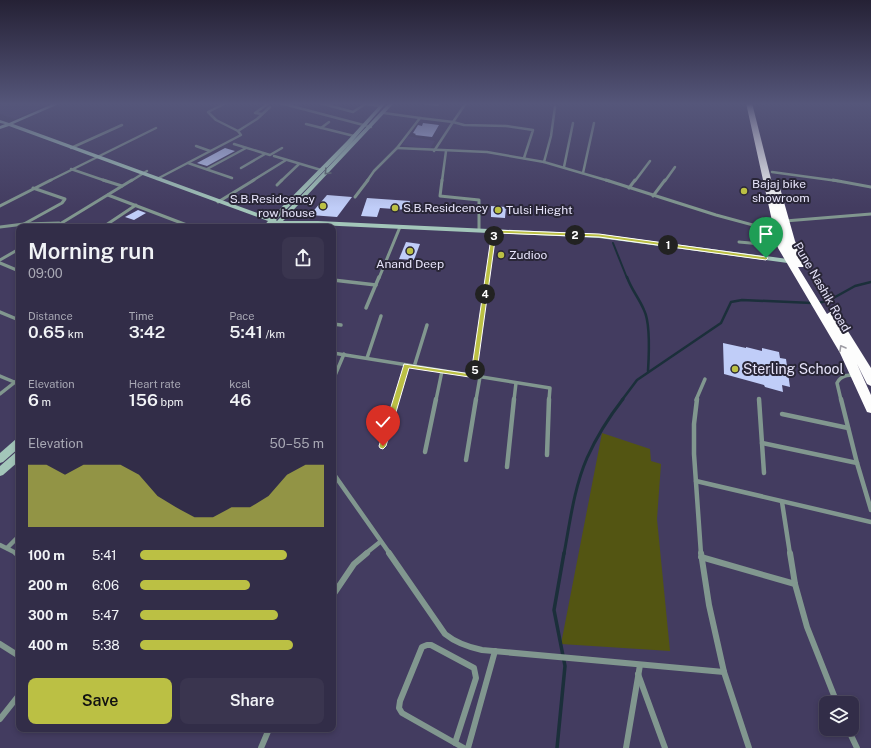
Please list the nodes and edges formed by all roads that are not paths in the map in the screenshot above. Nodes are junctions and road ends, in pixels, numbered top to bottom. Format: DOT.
graph roads {
  1 [pos="47,138"];
  2 [pos="56,138"];
  3 [pos="94,138"];
  4 [pos="135,138"];
  5 [pos="235,138"];
  6 [pos="352,138"];
  7 [pos="360,138"];
  8 [pos="405,138"];
  9 [pos="443,138"];
  10 [pos="530,138"];
  11 [pos="550,138"];
  12 [pos="570,138"];
  13 [pos="591,138"];
  14 [pos="757,138"];
  15 [pos="764,138"];
  16 [pos="234,144"];
  17 [pos="78,145"];
  18 [pos="196,146"];
  19 [pos="71,148"];
  20 [pos="246,148"];
  21 [pos="282,148"];
  22 [pos="397,148"];
  23 [pos="210,151"];
  24 [pos="434,151"];
  25 [pos="446,151"];
  26 [pos="101,154"];
  27 [pos="265,154"];
  28 [pos="274,156"];
  29 [pos="94,157"];
  30 [pos="524,158"];
  31 [pos="286,160"];
  32 [pos="650,161"];
  33 [pos="544,162"];
  34 [pos="188,163"];
  35 [pos="299,164"];
  36 [pos="564,167"];
  37 [pos="675,167"];
  38 [pos="241,168"];
  39 [pos="71,169"];
  40 [pos="208,169"];
  41 [pos="321,170"];
  42 [pos="145,172"];
  43 [pos="583,172"];
  44 [pos="772,172"];
  45 [pos="159,178"];
  46 [pos="232,178"];
  47 [pos="277,185"];
  48 [pos="122,186"];
  49 [pos="871,187"];
  50 [pos="33,188"];
  51 [pos="629,188"];
  52 [pos="108,195"];
  53 [pos="653,196"];
  54 [pos="355,197"];
  55 [pos="221,200"];
  56 [pos="136,205"];
  57 [pos="0,206"];
  58 [pos="871,214"];
  59 [pos="785,221"];
  60 [pos="278,222"];
  61 [pos="61,223"];
  62 [pos="24,224"];
  63 [pos="108,224"];
  64 [pos="184,224"];
  65 [pos="304,224"];
  66 [pos="16,225"];
  67 [pos="336,225"];
  68 [pos="1,227"];
  69 [pos="400,227"];
  70 [pos="479,230"];
  71 [pos="494,231"];
  72 [pos="779,232"];
  73 [pos="739,242"];
  74 [pos="783,246"];
  75 [pos="16,251"];
  76 [pos="0,260"];
  77 [pos="795,262"];
  78 [pos="0,264"];
  79 [pos="16,270"];
  80 [pos="336,280"];
  81 [pos="376,285"];
  82 [pos="366,308"];
  83 [pos="0,312"];
  84 [pos="381,316"];
  85 [pos="16,319"];
  86 [pos="336,324"];
  87 [pos="341,325"];
  88 [pos="427,325"];
  89 [pos="336,353"];
  90 [pos="344,354"];
  91 [pos="367,358"];
  92 [pos="407,365"];
  93 [pos="414,367"];
  94 [pos="442,371"];
  95 [pos="869,372"];
  96 [pos="336,373"];
  97 [pos="857,375"];
  98 [pos="0,376"];
  99 [pos="474,376"];
  100 [pos="480,377"];
  101 [pos="705,379"];
  102 [pos="16,381"];
  103 [pos="16,383"];
  104 [pos="516,383"];
  105 [pos="0,394"];
  106 [pos="759,399"];
  107 [pos="871,408"];
  108 [pos="782,414"];
  109 [pos="848,428"];
  110 [pos="762,443"];
  111 [pos="16,445"];
  112 [pos="383,446"];
  113 [pos="425,452"];
  114 [pos="547,455"];
  115 [pos="16,458"];
  116 [pos="0,459"];
  117 [pos="466,460"];
  118 [pos="857,464"];
  119 [pos="507,467"];
  120 [pos="0,472"];
  121 [pos="764,473"];
  122 [pos="336,477"];
  123 [pos="696,481"];
  124 [pos="782,502"];
  125 [pos="871,510"];
  126 [pos="871,522"];
  127 [pos="16,539"];
  128 [pos="380,542"];
  129 [pos="0,545"];
  130 [pos="7,548"];
  131 [pos="16,553"];
  132 [pos="701,557"];
  133 [pos="795,584"];
  134 [pos="336,591"];
  135 [pos="0,644"];
  136 [pos="495,651"];
  137 [pos="16,654"];
  138 [pos="640,665"];
  139 [pos="724,672"];
  140 [pos="638,674"];
  141 [pos="834,696"];
  142 [pos="16,699"];
  143 [pos="0,719"];
  144 [pos="268,732"];
  145 [pos="851,736"];
  146 [pos="455,742"];
  147 [pos="261,748"];
  148 [pos="464,748"];
  149 [pos="468,748"];
  150 [pos="626,748"];
  151 [pos="665,748"];
  152 [pos="749,748"];
  153 [pos="857,748"];
  1 -- 19 [label="main road"];
  2 -- 17 [label="main road"];
  3 -- 17 [label="street"];
  4 -- 26 [label="street"];
  5 -- 23 [label="street"];
  6 -- 41 [label="main road"];
  7 -- 60 [label="main road, one-way"];
  8 -- 22 [label="street"];
  9 -- 24 [label="street"];
  10 -- 30 [label="street"];
  11 -- 33 [label="street"];
  12 -- 36 [label="street"];
  13 -- 43 [label="street"];
  14 -- 72 [label="highway, Pune Nashik Road"];
  15 -- 44 [label="highway, Pune Nashik Road"];
  16 -- 20 [label="street"];
  17 -- 19 [label="street"];
  17 -- 26 [label="main road"];
  18 -- 23 [label="street"];
  19 -- 29 [label="main road"];
  20 -- 27 [label="street"];
  20 -- 40 [label="street"];
  21 -- 27 [label="street"];
  22 -- 24 [label="street"];
  22 -- 54 [label="street"];
  23 -- 34 [label="street"];
  24 -- 25 [label="street"];
  25 -- 30 [label="street"];
  25 -- 70 [label="street"];
  26 -- 29 [label="street"];
  26 -- 42 [label="main road"];
  27 -- 38 [label="street"];
  28 -- 31 [label="street"];
  29 -- 39 [label="street"];
  29 -- 42 [label="main road"];
  30 -- 33 [label="street"];
  31 -- 35 [label="street"];
  31 -- 55 [label="street"];
  32 -- 51 [label="street"];
  33 -- 36 [label="street"];
  34 -- 40 [label="street"];
  34 -- 45 [label="street"];
  35 -- 41 [label="street"];
  35 -- 47 [label="street"];
  36 -- 43 [label="street"];
  37 -- 53 [label="street"];
  39 -- 48 [label="street"];
  39 -- 50 [label="street"];
  40 -- 46 [label="street"];
  41 -- 60 [label="main road"];
  42 -- 45 [label="main road"];
  42 -- 48 [label="street"];
  43 -- 51 [label="street"];
  44 -- 49 [label="street"];
  44 -- 59 [label="highway, Pune Nashik Road"];
  45 -- 55 [label="main road"];
  48 -- 52 [label="street"];
  50 -- 57 [label="street"];
  50 -- 62 [label="street"];
  51 -- 53 [label="street"];
  52 -- 56 [label="street"];
  52 -- 61 [label="street"];
  53 -- 72 [label="street"];
  55 -- 60 [label="main road"];
  56 -- 63 [label="street"];
  56 -- 64 [label="street"];
  58 -- 59 [label="street"];
  59 -- 77 [label="highway, Pune Nashik Road"];
  60 -- 65 [label="main road"];
  61 -- 62 [label="street"];
  66 -- 68 [label="street"];
  67 -- 69 [label="main road"];
  69 -- 70 [label="main road"];
  69 -- 81 [label="street"];
  70 -- 71 [label="main road"];
  71 -- 77 [label="main road"];
  71 -- 99 [label="street"];
  72 -- 74 [label="highway, Pune Nashik Road"];
  73 -- 74 [label="street"];
  74 -- 77 [label="highway, Pune Nashik Road"];
  75 -- 76 [label="street"];
  77 -- 95 [label="highway, Pune Nashik Road"];
  97 -- 77 [label="highway, Pune Nashik Road, one-way"];
  78 -- 79 [label="street"];
  80 -- 81 [label="street"];
  81 -- 82 [label="street"];
  83 -- 85 [label="street"];
  84 -- 91 [label="street"];
  86 -- 87 [label="street"];
  88 -- 93 [label="street"];
  89 -- 90 [label="street"];
  90 -- 91 [label="street"];
  90 -- 96 [label="street"];
  91 -- 92 [label="street"];
  92 -- 93 [label="street"];
  92 -- 112 [label="street"];
  93 -- 94 [label="street"];
  94 -- 99 [label="street"];
  94 -- 113 [label="street"];
  97 -- 107 [label="highway, Pune Nashik Road"];
  97 -- 109 [label="street"];
  98 -- 102 [label="street"];
  99 -- 100 [label="street"];
  100 -- 104 [label="street"];
  100 -- 117 [label="street"];
  101 -- 123 [label="street"];
  103 -- 105 [label="street"];
  104 -- 114 [label="street"];
  104 -- 119 [label="street"];
  106 -- 110 [label="street"];
  108 -- 109 [label="street"];
  109 -- 118 [label="street"];
  110 -- 118 [label="street"];
  110 -- 121 [label="street"];
  111 -- 116 [label="main road"];
  115 -- 120 [label="main road"];
  118 -- 125 [label="street"];
  122 -- 128 [label="street"];
  123 -- 124 [label="street"];
  123 -- 132 [label="street"];
  124 -- 126 [label="street"];
  124 -- 133 [label="street"];
  127 -- 130 [label="street"];
  128 -- 134 [label="street"];
  128 -- 136 [label="street"];
  129 -- 130 [label="street"];
  130 -- 131 [label="street"];
  132 -- 133 [label="street"];
  132 -- 139 [label="street"];
  133 -- 141 [label="street"];
  135 -- 137 [label="street"];
  136 -- 138 [label="street"];
  136 -- 149 [label="street"];
  138 -- 139 [label="street"];
  138 -- 140 [label="street"];
  139 -- 152 [label="street"];
  140 -- 150 [label="street"];
  140 -- 151 [label="street"];
  142 -- 143 [label="street"];
  144 -- 147 [label="street"];
  145 -- 153 [label="street"];
  146 -- 146 [label="street"];
  146 -- 148 [label="street"];
}
